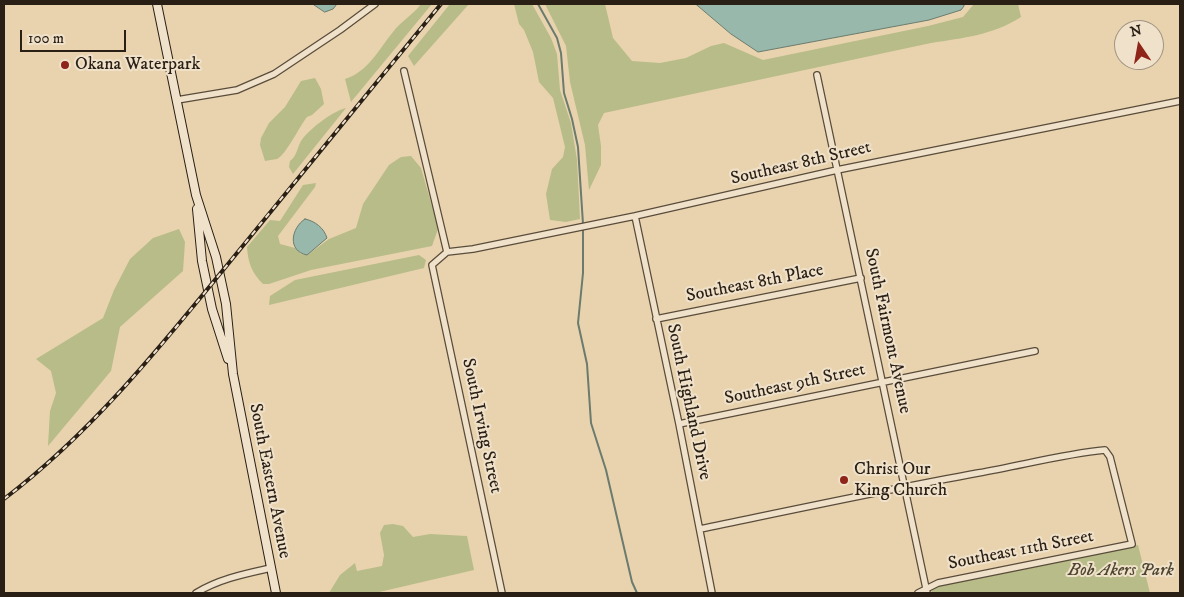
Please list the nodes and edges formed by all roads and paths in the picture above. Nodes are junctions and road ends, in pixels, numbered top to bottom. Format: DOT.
graph roads {
  1 [pos="157,4"];
  2 [pos="375,4"];
  3 [pos="404,72"];
  4 [pos="817,75"];
  5 [pos="177,100"];
  6 [pos="1180,101"];
  7 [pos="837,170"];
  8 [pos="196,195"];
  9 [pos="635,216"];
  10 [pos="447,252"];
  11 [pos="861,278"];
  12 [pos="656,319"];
  13 [pos="1035,351"];
  14 [pos="232,374"];
  15 [pos="883,382"];
  16 [pos="679,424"];
  17 [pos="904,486"];
  18 [pos="700,529"];
  19 [pos="271,568"];
  20 [pos="927,591"];
  21 [pos="196,593"];
  22 [pos="276,593"];
  23 [pos="502,593"];
  24 [pos="712,593"];
  25 [pos="918,593"];
  1 -- 5 [label="main road"];
  2 -- 5 [label="street"];
  3 -- 10 [label="street"];
  4 -- 7 [label="street, South Fairmont Avenue"];
  5 -- 8 [label="main road"];
  6 -- 7 [label="street, Southeast 8th Street"];
  7 -- 9 [label="street, Southeast 8th Street"];
  7 -- 11 [label="street, South Fairmont Avenue"];
  8 -- 14 [label="main road, South Eastern Avenue"];
  8 -- 14 [label="main road, South Eastern Avenue"];
  9 -- 10 [label="street, Southeast 8th Street"];
  9 -- 12 [label="street, South Highland Drive"];
  10 -- 23 [label="street, South Irving Street"];
  11 -- 12 [label="street, Southeast 8th Place"];
  11 -- 15 [label="street, South Fairmont Avenue"];
  12 -- 16 [label="street, South Highland Drive"];
  13 -- 15 [label="street, Southeast 9th Street"];
  14 -- 19 [label="main road, South Eastern Avenue"];
  15 -- 16 [label="street, Southeast 9th Street"];
  15 -- 17 [label="street, South Fairmont Avenue"];
  16 -- 18 [label="street, South Highland Drive"];
  17 -- 18 [label="street"];
  17 -- 20 [label="street, South Fairmont Avenue"];
  17 -- 20 [label="street, Southeast 11th Street"];
  18 -- 24 [label="street, South Highland Drive"];
  19 -- 21 [label="street"];
  19 -- 22 [label="main road, South Eastern Avenue"];
  20 -- 25 [label="street, Southeast 11th Street"];
}
